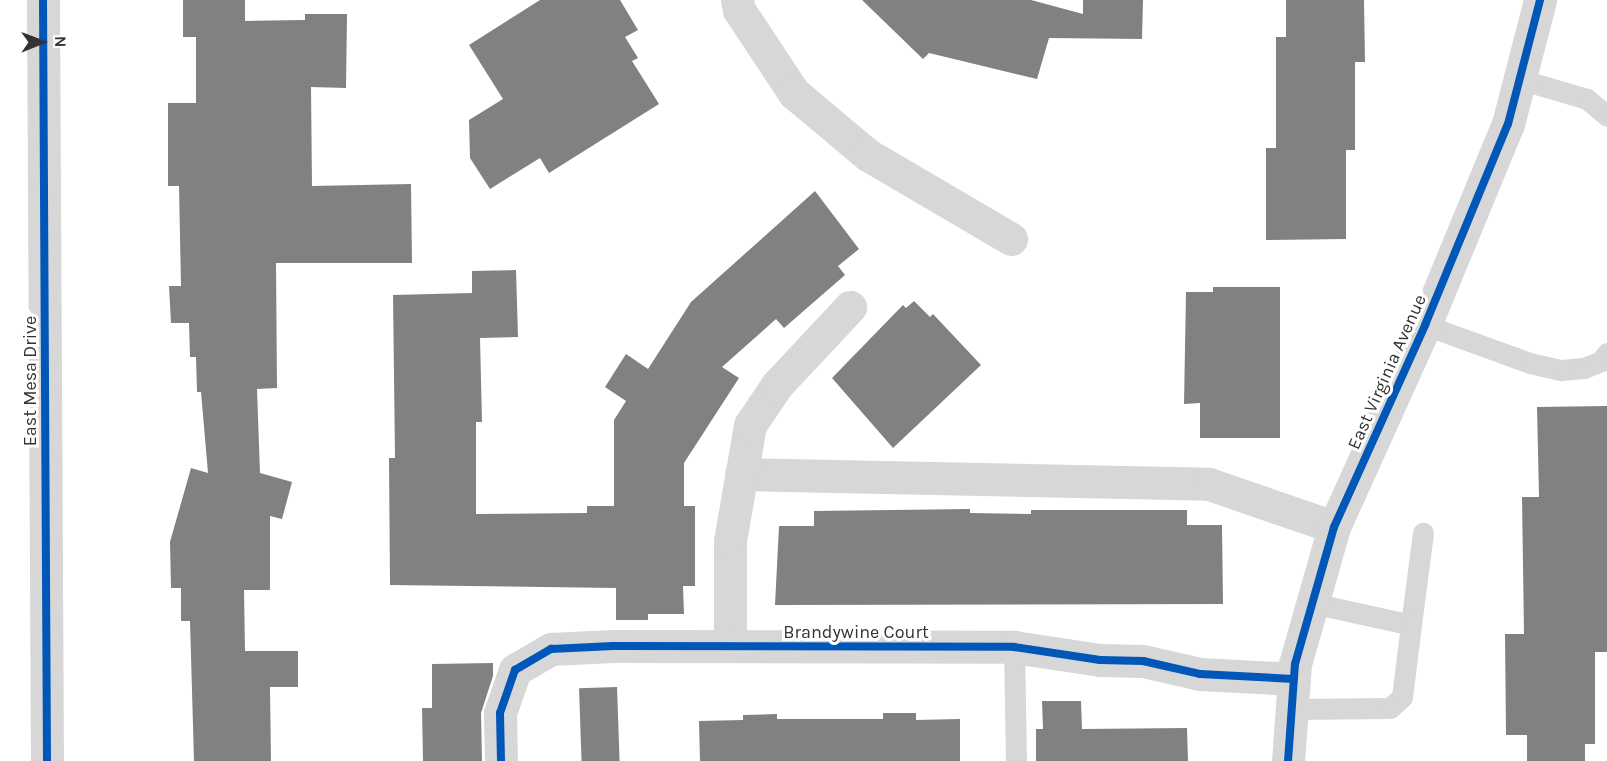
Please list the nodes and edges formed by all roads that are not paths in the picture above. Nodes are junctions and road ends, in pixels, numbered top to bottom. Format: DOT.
graph roads {
  1 [pos="43,0"];
  2 [pos="737,0"];
  3 [pos="1540,0"];
  4 [pos="1520,79"];
  5 [pos="1607,116"];
  6 [pos="1011,239"];
  7 [pos="850,307"];
  8 [pos="1425,325"];
  9 [pos="1607,353"];
  10 [pos="741,474"];
  11 [pos="1334,527"];
  12 [pos="1423,533"];
  13 [pos="1312,603"];
  14 [pos="1411,625"];
  15 [pos="730,646"];
  16 [pos="1014,647"];
  17 [pos="1293,694"];
  18 [pos="46,761"];
  19 [pos="501,761"];
  20 [pos="1016,761"];
  21 [pos="1288,761"];
  1 -- 18 [label="street, East Mesa Drive"];
  2 -- 6 [label="street"];
  3 -- 4 [label="street, East Virginia Avenue"];
  4 -- 5 [label="lane"];
  4 -- 8 [label="street, East Virginia Avenue"];
  7 -- 10 [label="street"];
  8 -- 9 [label="lane"];
  8 -- 11 [label="street, East Virginia Avenue"];
  10 -- 11 [label="street"];
  10 -- 15 [label="street"];
  11 -- 13 [label="street, East Virginia Avenue"];
  12 -- 14 [label="lane"];
  13 -- 14 [label="lane"];
  13 -- 17 [label="street, East Virginia Avenue"];
  14 -- 17 [label="lane"];
  15 -- 16 [label="street, Brandywine Court"];
  15 -- 19 [label="street, Brandywine Court"];
  16 -- 17 [label="street, Brandywine Court"];
  16 -- 20 [label="lane"];
  17 -- 21 [label="street, East Virginia Avenue"];
}
